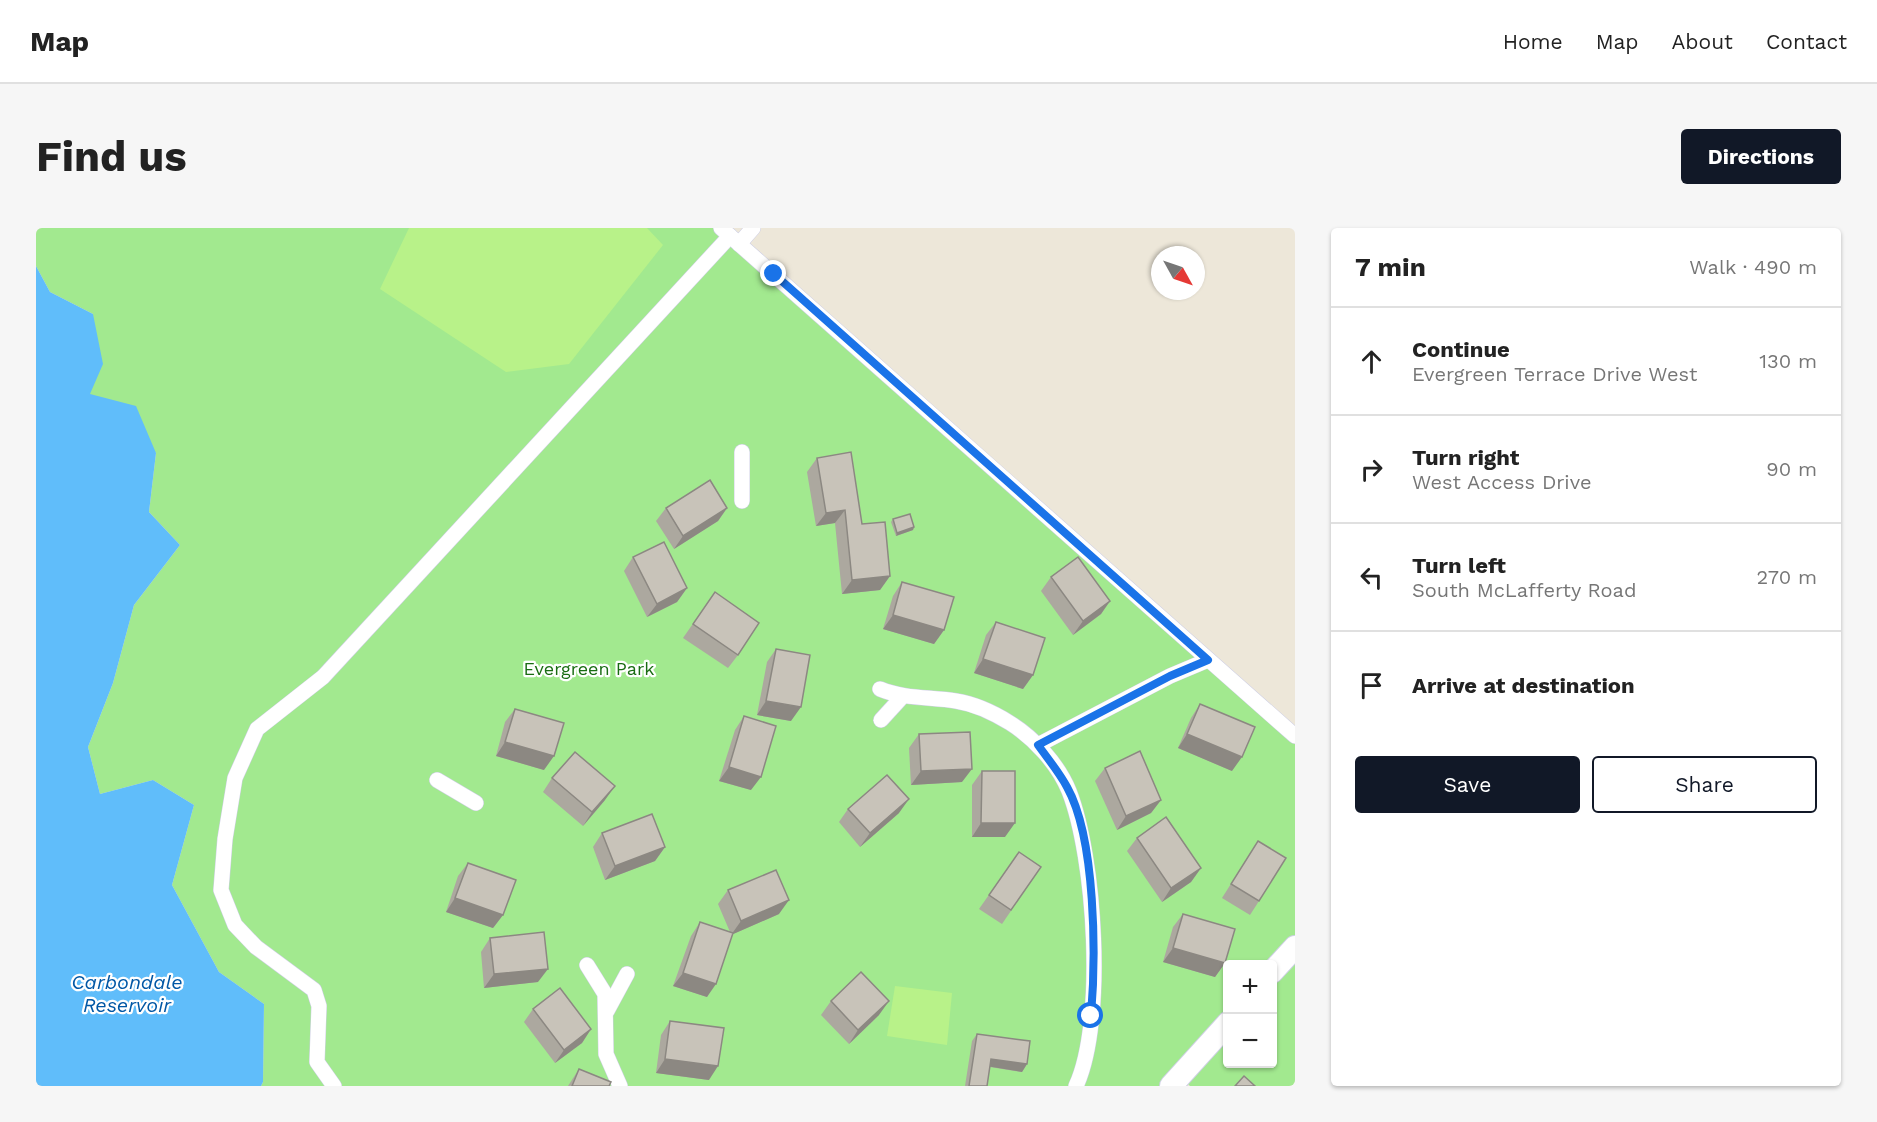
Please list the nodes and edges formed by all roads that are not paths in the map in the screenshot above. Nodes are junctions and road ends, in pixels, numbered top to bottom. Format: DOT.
graph roads {
  1 [pos="753,228"];
  2 [pos="730,236"];
  3 [pos="742,452"];
  4 [pos="742,501"];
  5 [pos="1208,660"];
  6 [pos="880,689"];
  7 [pos="903,696"];
  8 [pos="881,720"];
  9 [pos="1295,735"];
  10 [pos="1038,745"];
  11 [pos="437,780"];
  12 [pos="476,803"];
  13 [pos="1295,947"];
  14 [pos="587,965"];
  15 [pos="1277,967"];
  16 [pos="627,974"];
  17 [pos="605,1014"];
  18 [pos="1223,1028"];
  19 [pos="334,1086"];
  20 [pos="620,1086"];
  21 [pos="1076,1086"];
  22 [pos="1171,1086"];
  1 -- 2 [label="street"];
  2 -- 5 [label="street"];
  2 -- 19 [label="street"];
  3 -- 4 [label="street"];
  5 -- 9 [label="street"];
  5 -- 10 [label="street"];
  6 -- 7 [label="street"];
  7 -- 8 [label="street"];
  7 -- 10 [label="street"];
  10 -- 21 [label="street"];
  11 -- 12 [label="street"];
  13 -- 15 [label="street"];
  14 -- 17 [label="street"];
  16 -- 17 [label="street"];
  17 -- 20 [label="street"];
  18 -- 22 [label="street"];
}
